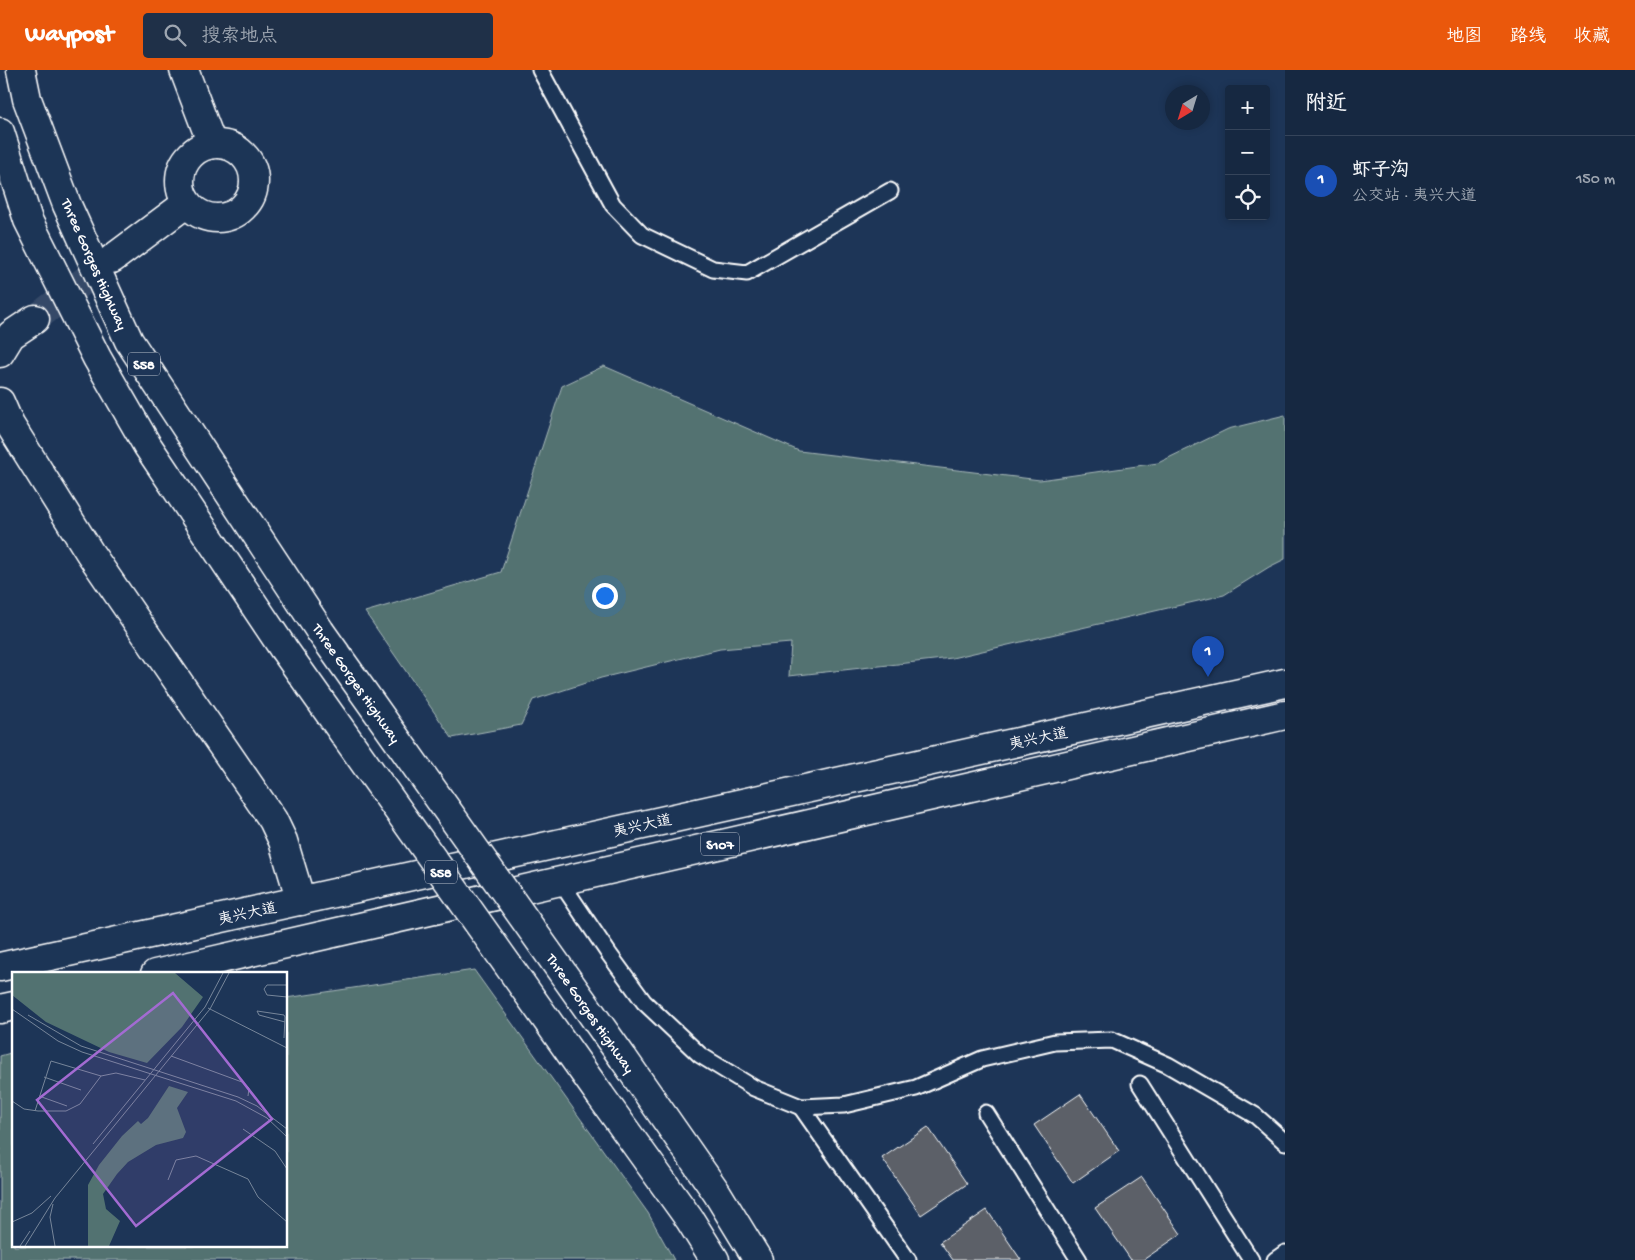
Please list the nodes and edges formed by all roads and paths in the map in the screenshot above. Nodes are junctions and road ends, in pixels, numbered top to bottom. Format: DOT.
graph roads {
  1 [pos="22,70"];
  2 [pos="184,70"];
  3 [pos="540,70"];
  4 [pos="0,132"];
  5 [pos="212,144"];
  6 [pos="890,191"];
  7 [pos="187,203"];
  8 [pos="112,259"];
  9 [pos="35,319"];
  10 [pos="0,352"];
  11 [pos="0,402"];
  12 [pos="1285,683"];
  13 [pos="1285,715"];
  14 [pos="560,881"];
  15 [pos="301,901"];
  16 [pos="0,967"];
  17 [pos="165,972"];
  18 [pos="1140,1084"];
  19 [pos="801,1107"];
  20 [pos="986,1113"];
  21 [pos="1285,1142"];
  22 [pos="1285,1253"];
  23 [pos="715,1260"];
  24 [pos="758,1260"];
  25 [pos="908,1260"];
  26 [pos="1078,1260"];
  27 [pos="1251,1260"];
  28 [pos="1275,1260"];
  1 -- 24 [label="main road, Three Gorges Highway / S58, bridge"];
  2 -- 5 [label="main road"];
  3 -- 6 [label="lane"];
  4 -- 23 [label="main road, S58, bridge"];
  5 -- 7 [label="main road"];
  5 -- 7 [label="main road"];
  7 -- 8 [label="main road"];
  9 -- 10 [label="main road"];
  11 -- 15 [label="main road"];
  12 -- 15 [label="main road, 夷兴大道"];
  13 -- 14 [label="main road, S107"];
  14 -- 17 [label="main road, S107"];
  14 -- 19 [label="lane"];
  15 -- 16 [label="main road, 夷兴大道"];
  18 -- 27 [label="lane"];
  19 -- 21 [label="lane"];
  19 -- 25 [label="lane"];
  20 -- 26 [label="lane"];
  22 -- 28 [label="lane"];
}
